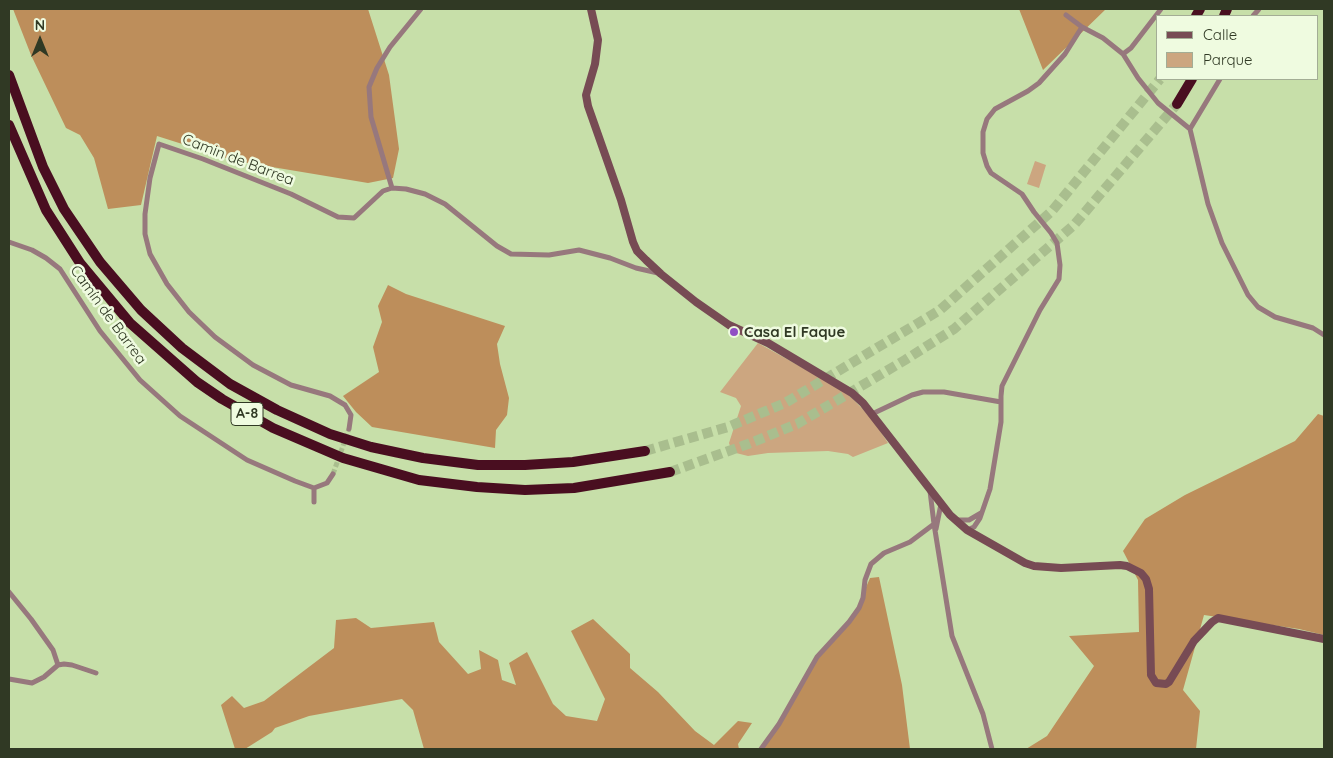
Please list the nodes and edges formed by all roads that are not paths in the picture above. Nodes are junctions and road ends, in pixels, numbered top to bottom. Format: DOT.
graph roads {
  1 [pos="421,9"];
  2 [pos="591,9"];
  3 [pos="1066,15"];
  4 [pos="1156,16"];
  5 [pos="1082,27"];
  6 [pos="1123,54"];
  7 [pos="9,75"];
  8 [pos="1191,80"];
  9 [pos="1219,80"];
  10 [pos="1177,104"];
  11 [pos="9,125"];
  12 [pos="1190,129"];
  13 [pos="392,188"];
  14 [pos="9,242"];
  15 [pos="661,274"];
  16 [pos="1324,335"];
  17 [pos="1001,402"];
  18 [pos="872,414"];
  19 [pos="349,429"];
  20 [pos="645,451"];
  21 [pos="670,472"];
  22 [pos="333,474"];
  23 [pos="314,488"];
  24 [pos="930,488"];
  25 [pos="314,502"];
  26 [pos="941,504"];
  27 [pos="981,513"];
  28 [pos="933,514"];
  29 [pos="975,517"];
  30 [pos="953,518"];
  31 [pos="936,523"];
  32 [pos="967,530"];
  33 [pos="9,592"];
  34 [pos="1324,639"];
  35 [pos="58,665"];
  36 [pos="96,673"];
  37 [pos="9,679"];
  38 [pos="761,749"];
  39 [pos="992,749"];
  1 -- 13 [label="street"];
  2 -- 15 [label="street"];
  3 -- 5 [label="street"];
  4 -- 6 [label="street"];
  5 -- 6 [label="street"];
  5 -- 17 [label="street"];
  6 -- 12 [label="street"];
  7 -- 20 [label="highway, A-8"];
  8 -- 10 [label="highway"];
  9 -- 12 [label="street"];
  11 -- 21 [label="highway, A-8"];
  12 -- 16 [label="street"];
  13 -- 15 [label="street"];
  13 -- 19 [label="street, Camin de Barrea"];
  14 -- 23 [label="street, Camín de Barrea"];
  15 -- 18 [label="street"];
  17 -- 18 [label="street"];
  17 -- 27 [label="street"];
  18 -- 24 [label="street"];
  22 -- 23 [label="street"];
  23 -- 25 [label="street"];
  24 -- 26 [label="street"];
  24 -- 28 [label="street"];
  26 -- 28 [label="street"];
  26 -- 30 [label="street"];
  26 -- 31 [label="street"];
  27 -- 29 [label="street"];
  27 -- 32 [label="street"];
  28 -- 31 [label="street"];
  29 -- 30 [label="street"];
  29 -- 32 [label="street"];
  30 -- 31 [label="street"];
  30 -- 32 [label="street"];
  31 -- 38 [label="street"];
  31 -- 39 [label="street"];
  32 -- 34 [label="street"];
  33 -- 35 [label="street"];
  35 -- 36 [label="street"];
  35 -- 37 [label="street"];
}
